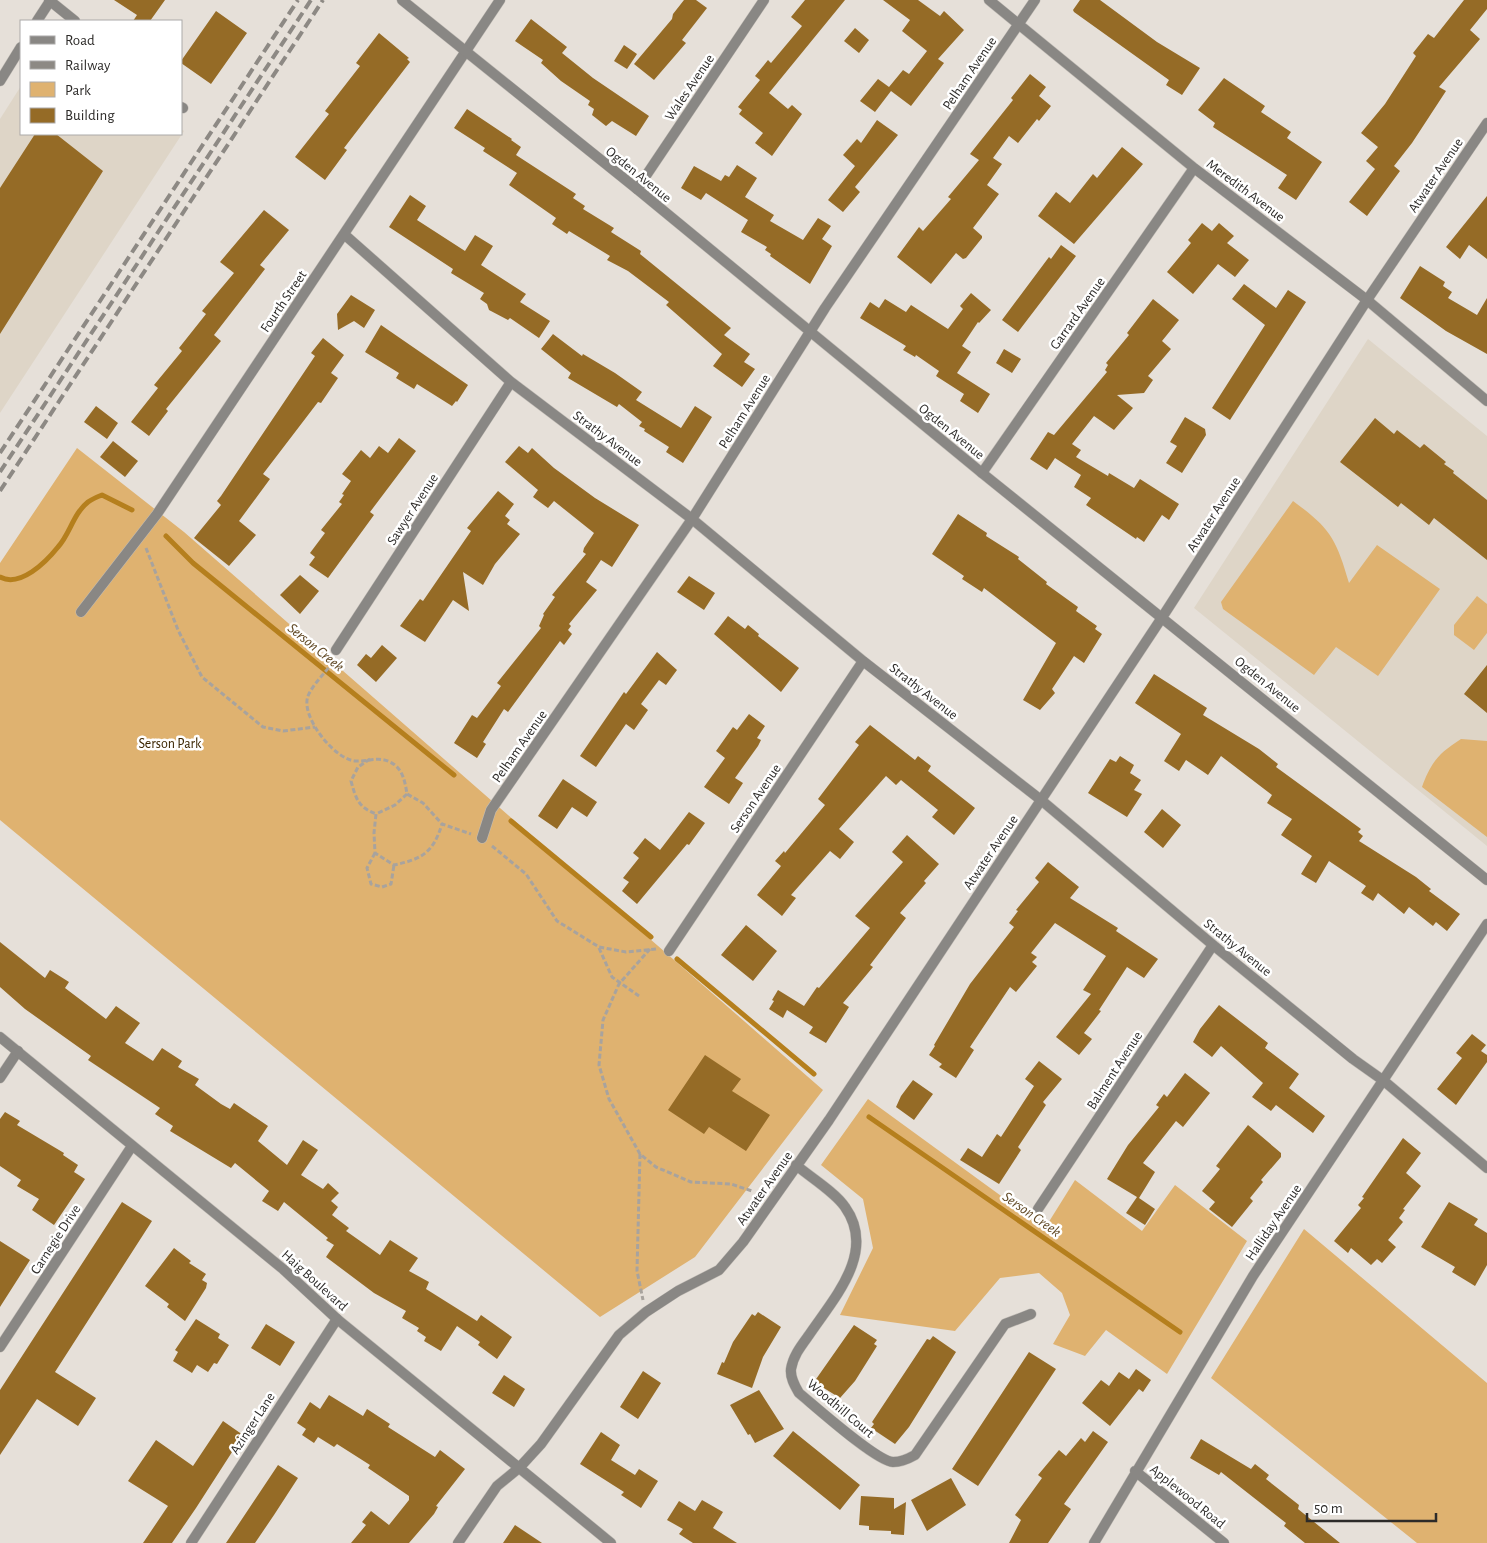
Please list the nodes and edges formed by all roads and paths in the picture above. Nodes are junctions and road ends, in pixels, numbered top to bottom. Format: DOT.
graph roads {
  1 [pos="49,0"];
  2 [pos="402,0"];
  3 [pos="500,0"];
  4 [pos="764,0"];
  5 [pos="989,0"];
  6 [pos="1034,0"];
  7 [pos="38,20"];
  8 [pos="74,20"];
  9 [pos="1018,24"];
  10 [pos="20,49"];
  11 [pos="466,50"];
  12 [pos="0,81"];
  13 [pos="1487,123"];
  14 [pos="1194,168"];
  15 [pos="637,189"];
  16 [pos="345,235"];
  17 [pos="1368,300"];
  18 [pos="810,332"];
  19 [pos="511,382"];
  20 [pos="1487,401"];
  21 [pos="982,473"];
  22 [pos="692,519"];
  23 [pos="141,535"];
  24 [pos="81,612"];
  25 [pos="1163,616"];
  26 [pos="336,655"];
  27 [pos="863,661"];
  28 [pos="315,728"];
  29 [pos="372,758"];
  30 [pos="407,794"];
  31 [pos="1041,800"];
  32 [pos="376,814"];
  33 [pos="442,824"];
  34 [pos="482,838"];
  35 [pos="375,852"];
  36 [pos="394,865"];
  37 [pos="1487,880"];
  38 [pos="1487,924"];
  39 [pos="1212,945"];
  40 [pos="599,947"];
  41 [pos="669,951"];
  42 [pos="619,984"];
  43 [pos="639,996"];
  44 [pos="0,1037"];
  45 [pos="18,1051"];
  46 [pos="0,1078"];
  47 [pos="1384,1081"];
  48 [pos="132,1146"];
  49 [pos="640,1154"];
  50 [pos="796,1165"];
  51 [pos="1487,1168"];
  52 [pos="752,1191"];
  53 [pos="1038,1209"];
  54 [pos="646,1312"];
  55 [pos="1031,1314"];
  56 [pos="337,1319"];
  57 [pos="0,1347"];
  58 [pos="519,1468"];
  59 [pos="1135,1471"];
  60 [pos="191,1543"];
  61 [pos="458,1543"];
  62 [pos="611,1543"];
  63 [pos="1094,1543"];
  64 [pos="1224,1543"];
  1 -- 7 [label="street"];
  1 -- 8 [label="street"];
  2 -- 11 [label="street, Ogden Avenue"];
  3 -- 11 [label="street, Fourth Street"];
  4 -- 15 [label="street, Wales Avenue"];
  5 -- 9 [label="street, Meredith Avenue"];
  6 -- 9 [label="street, Pelham Avenue"];
  9 -- 14 [label="street, Meredith Avenue"];
  9 -- 18 [label="street, Pelham Avenue"];
  10 -- 12 [label="street"];
  11 -- 15 [label="street, Ogden Avenue"];
  11 -- 16 [label="street, Fourth Street"];
  13 -- 17 [label="street, Atwater Avenue"];
  14 -- 17 [label="street, Meredith Avenue"];
  14 -- 21 [label="street, Garrard Avenue"];
  15 -- 18 [label="street, Ogden Avenue"];
  16 -- 19 [label="street, Strathy Avenue"];
  16 -- 23 [label="street, Fourth Street"];
  17 -- 20 [label="street, Meredith Avenue"];
  17 -- 25 [label="street, Atwater Avenue"];
  18 -- 21 [label="street, Ogden Avenue"];
  18 -- 22 [label="street, Pelham Avenue"];
  19 -- 22 [label="street, Strathy Avenue"];
  19 -- 26 [label="street, Sawyer Avenue"];
  21 -- 25 [label="street, Ogden Avenue"];
  22 -- 27 [label="street, Strathy Avenue"];
  22 -- 34 [label="street, Pelham Avenue"];
  23 -- 24 [label="street, Fourth Street"];
  23 -- 28 [label="path"];
  25 -- 31 [label="street, Atwater Avenue"];
  25 -- 37 [label="street, Ogden Avenue"];
  26 -- 28 [label="path"];
  27 -- 31 [label="street, Strathy Avenue"];
  27 -- 41 [label="street, Serson Avenue"];
  28 -- 29 [label="path"];
  29 -- 30 [label="path"];
  29 -- 32 [label="path"];
  30 -- 32 [label="path"];
  30 -- 33 [label="path"];
  31 -- 39 [label="street, Strathy Avenue"];
  31 -- 50 [label="street, Atwater Avenue"];
  32 -- 35 [label="path"];
  33 -- 34 [label="path"];
  33 -- 36 [label="path"];
  34 -- 40 [label="path"];
  35 -- 36 [label="path"];
  35 -- 36 [label="path"];
  38 -- 47 [label="street, Halliday Avenue"];
  39 -- 47 [label="street, Strathy Avenue"];
  39 -- 53 [label="street, Balment Avenue"];
  40 -- 42 [label="path"];
  40 -- 42 [label="path"];
  42 -- 43 [label="path"];
  42 -- 49 [label="path"];
  44 -- 45 [label="street, Haig Boulevard"];
  45 -- 46 [label="street"];
  45 -- 48 [label="street, Haig Boulevard"];
  47 -- 51 [label="street, Strathy Avenue"];
  47 -- 59 [label="street, Halliday Avenue"];
  48 -- 56 [label="street, Haig Boulevard"];
  48 -- 57 [label="street, Carnegie Drive"];
  49 -- 52 [label="path"];
  49 -- 54 [label="path"];
  50 -- 54 [label="street, Atwater Avenue"];
  50 -- 55 [label="street, Woodhill Court"];
  54 -- 58 [label="street, Atwater Avenue"];
  56 -- 58 [label="street, Haig Boulevard"];
  56 -- 60 [label="street, Azinger Lane"];
  58 -- 61 [label="street, Atwater Avenue"];
  58 -- 62 [label="street, Haig Boulevard"];
  59 -- 63 [label="street, Halliday Avenue"];
  59 -- 64 [label="street, Applewood Road"];
}
